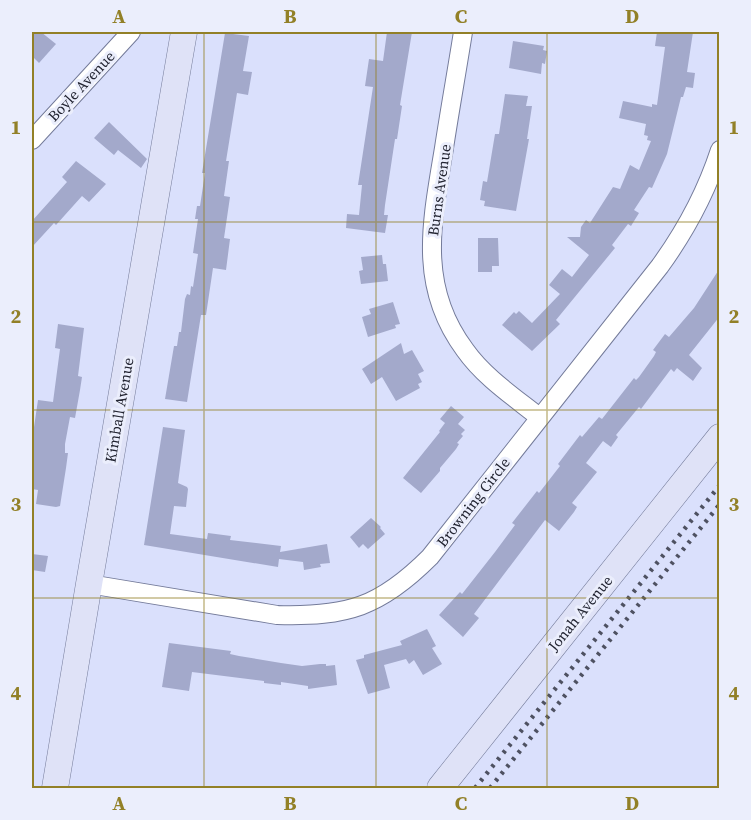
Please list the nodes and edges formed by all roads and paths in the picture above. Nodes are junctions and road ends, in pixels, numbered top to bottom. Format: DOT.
graph roads {
  1 [pos="131,32"];
  2 [pos="184,32"];
  3 [pos="464,32"];
  4 [pos="32,140"];
  5 [pos="720,150"];
  6 [pos="539,417"];
  7 [pos="720,437"];
  8 [pos="88,584"];
  9 [pos="55,789"];
  10 [pos="440,789"];
  1 -- 4 [label="street, Boyle Avenue"];
  2 -- 8 [label="street, Kimball Avenue"];
  3 -- 6 [label="street, Burns Avenue"];
  5 -- 6 [label="street, Browning Circle"];
  6 -- 8 [label="street, Browning Circle"];
  7 -- 10 [label="street, Jonah Avenue"];
  8 -- 9 [label="street, Kimball Avenue"];
}
